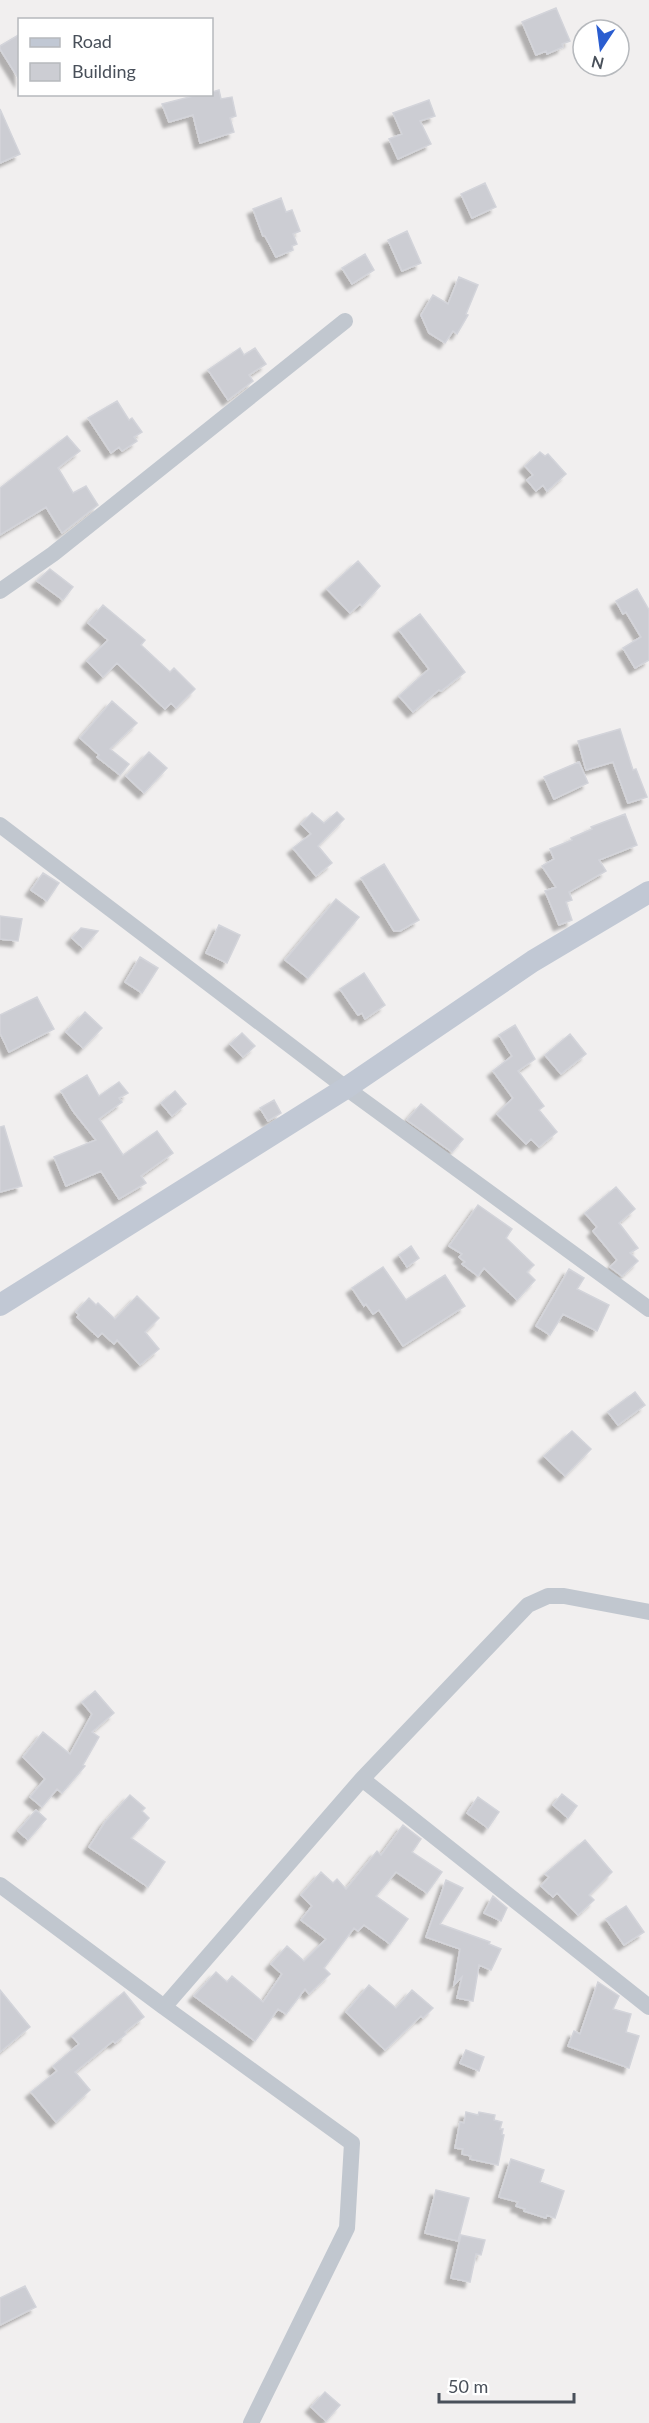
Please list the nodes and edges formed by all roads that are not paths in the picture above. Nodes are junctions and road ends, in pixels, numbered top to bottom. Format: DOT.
graph roads {
  1 [pos="345,321"];
  2 [pos="0,591"];
  3 [pos="0,825"];
  4 [pos="649,892"];
  5 [pos="346,1088"];
  6 [pos="0,1305"];
  7 [pos="649,1309"];
  8 [pos="649,1612"];
  9 [pos="362,1779"];
  10 [pos="0,1885"];
  11 [pos="164,2007"];
  12 [pos="649,2007"];
  13 [pos="251,2423"];
  1 -- 2 [label="street"];
  3 -- 5 [label="street"];
  4 -- 5 [label="street"];
  5 -- 6 [label="street"];
  5 -- 7 [label="street"];
  8 -- 9 [label="street"];
  9 -- 11 [label="street"];
  9 -- 12 [label="street"];
  10 -- 11 [label="street"];
  11 -- 13 [label="street"];
}
